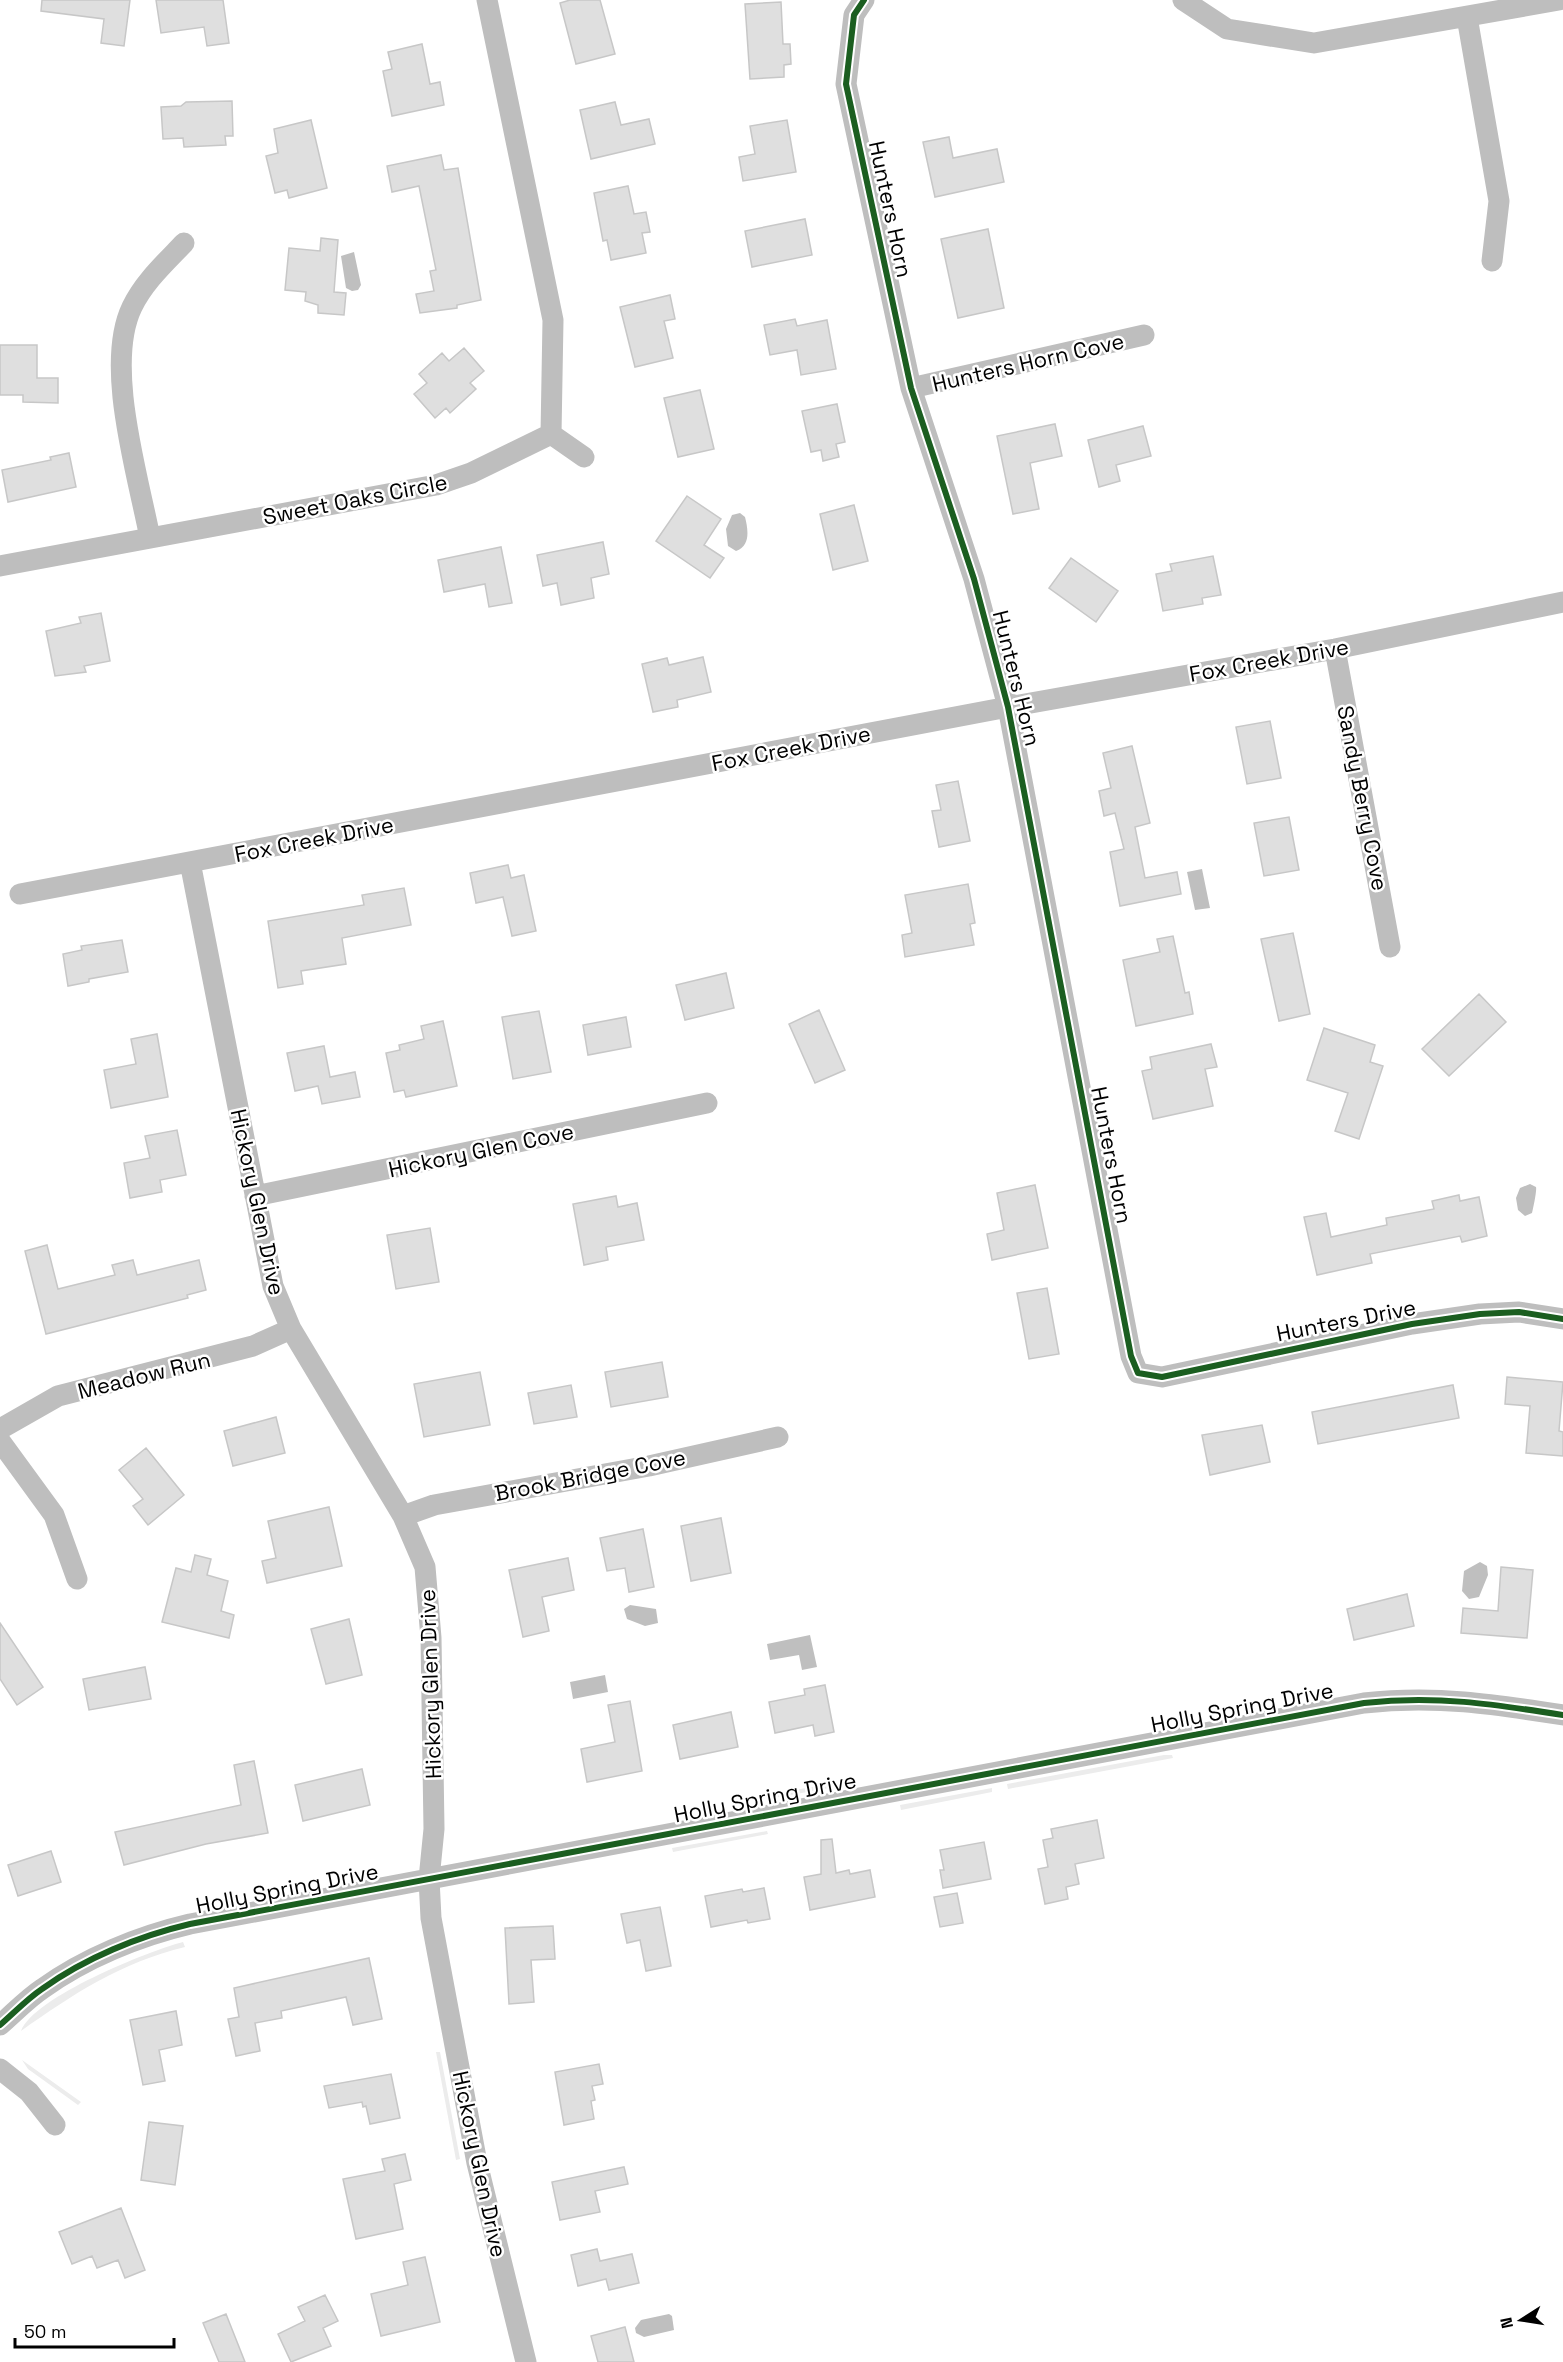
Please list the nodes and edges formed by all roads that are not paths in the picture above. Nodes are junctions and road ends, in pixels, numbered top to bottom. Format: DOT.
graph roads {
  1 [pos="487,0"];
  2 [pos="864,0"];
  3 [pos="1183,0"];
  4 [pos="1559,0"];
  5 [pos="1467,17"];
  6 [pos="184,243"];
  7 [pos="1492,261"];
  8 [pos="1144,335"];
  9 [pos="911,388"];
  10 [pos="551,434"];
  11 [pos="584,457"];
  12 [pos="150,538"];
  13 [pos="0,566"];
  14 [pos="1563,602"];
  15 [pos="1335,649"];
  16 [pos="1008,707"];
  17 [pos="190,862"];
  18 [pos="20,894"];
  19 [pos="1390,947"];
  20 [pos="707,1103"];
  21 [pos="255,1196"];
  22 [pos="1563,1319"];
  23 [pos="291,1329"];
  24 [pos="1138,1373"];
  25 [pos="0,1429"];
  26 [pos="778,1437"];
  27 [pos="0,1441"];
  28 [pos="403,1516"];
  29 [pos="77,1579"];
  30 [pos="1563,1715"];
  31 [pos="429,1879"];
  32 [pos="0,2025"];
  33 [pos="0,2069"];
  34 [pos="55,2125"];
  35 [pos="526,2362"];
  1 -- 10 [label="street"];
  2 -- 9 [label="street, Hunters Horn"];
  3 -- 5 [label="street"];
  4 -- 5 [label="street"];
  5 -- 7 [label="street"];
  6 -- 12 [label="street"];
  8 -- 9 [label="street, Hunters Horn Cove"];
  9 -- 16 [label="street, Hunters Horn"];
  10 -- 11 [label="street"];
  10 -- 12 [label="street, Sweet Oaks Circle"];
  12 -- 13 [label="street, Sweet Oaks Circle"];
  14 -- 15 [label="street, Fox Creek Drive"];
  15 -- 16 [label="street, Fox Creek Drive"];
  15 -- 19 [label="street, Sandy Berry Cove"];
  16 -- 17 [label="street, Fox Creek Drive"];
  16 -- 24 [label="street, Hunters Horn"];
  17 -- 18 [label="street, Fox Creek Drive"];
  17 -- 21 [label="street, Hickory Glen Drive"];
  20 -- 21 [label="street, Hickory Glen Cove"];
  21 -- 23 [label="street, Hickory Glen Drive"];
  22 -- 24 [label="street, Hunters Drive"];
  23 -- 25 [label="street, Meadow Run"];
  23 -- 28 [label="street, Hickory Glen Drive"];
  26 -- 28 [label="street, Brook Bridge Cove"];
  27 -- 29 [label="street"];
  28 -- 31 [label="street, Hickory Glen Drive"];
  30 -- 31 [label="street, Holly Spring Drive"];
  31 -- 32 [label="street, Holly Spring Drive"];
  31 -- 35 [label="street, Hickory Glen Drive"];
  33 -- 34 [label="street"];
}
